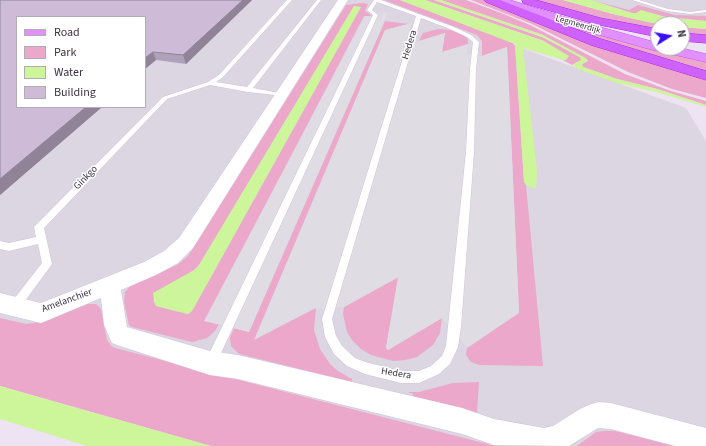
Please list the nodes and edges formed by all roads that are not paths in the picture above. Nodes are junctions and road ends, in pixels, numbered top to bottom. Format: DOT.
graph roads {
  1 [pos="290,0"];
  2 [pos="319,0"];
  3 [pos="343,0"];
  4 [pos="376,0"];
  5 [pos="490,0"];
  6 [pos="499,0"];
  7 [pos="512,0"];
  8 [pos="522,0"];
  9 [pos="634,0"];
  10 [pos="706,11"];
  11 [pos="419,16"];
  12 [pos="650,31"];
  13 [pos="650,37"];
  14 [pos="690,38"];
  15 [pos="706,39"];
  16 [pos="650,45"];
  17 [pos="690,46"];
  18 [pos="706,49"];
  19 [pos="690,54"];
  20 [pos="706,58"];
  21 [pos="706,76"];
  22 [pos="210,83"];
  23 [pos="248,90"];
  24 [pos="282,95"];
  25 [pos="42,239"];
  26 [pos="0,245"];
  27 [pos="110,285"];
  28 [pos="8,304"];
  29 [pos="210,363"];
  30 [pos="706,441"];
  1 -- 22 [label="lane, Ginkgo"];
  2 -- 23 [label="lane"];
  3 -- 24 [label="street"];
  4 -- 11 [label="lane, Hedera"];
  4 -- 29 [label="lane, Hedera"];
  5 -- 21 [label="highway"];
  6 -- 16 [label="main road, Legmeerdijk"];
  7 -- 13 [label="main road, Legmeerdijk"];
  8 -- 12 [label="highway"];
  9 -- 10 [label="lane"];
  11 -- 11 [label="lane, Hedera"];
  14 -- 15 [label="highway"];
  17 -- 18 [label="main road"];
  19 -- 20 [label="main road"];
  22 -- 23 [label="lane, Ginkgo"];
  22 -- 25 [label="lane, Ginkgo"];
  23 -- 24 [label="lane, Ginkgo"];
  24 -- 27 [label="street"];
  25 -- 26 [label="lane"];
  25 -- 28 [label="lane, Ginkgo"];
  27 -- 28 [label="street, Amelanchier"];
  27 -- 29 [label="street"];
  29 -- 30 [label="street"];
}
